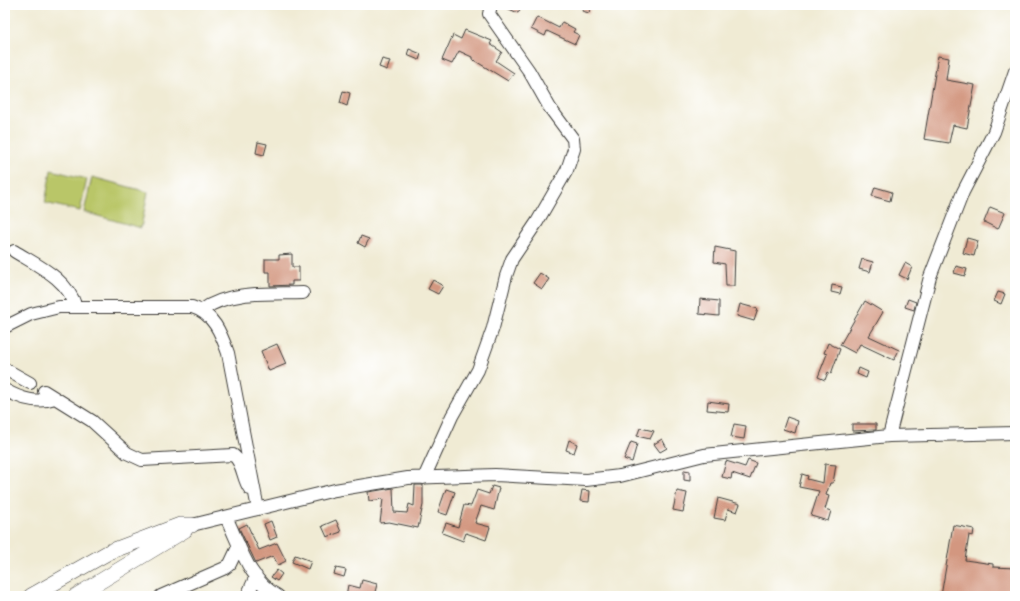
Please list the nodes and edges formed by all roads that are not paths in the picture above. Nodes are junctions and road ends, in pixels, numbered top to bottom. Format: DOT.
graph roads {
  1 [pos="491,5"];
  2 [pos="1015,71"];
  3 [pos="14,251"];
  4 [pos="303,293"];
  5 [pos="76,307"];
  6 [pos="202,310"];
  7 [pos="5,327"];
  8 [pos="5,369"];
  9 [pos="30,383"];
  10 [pos="5,390"];
  11 [pos="44,391"];
  12 [pos="55,398"];
  13 [pos="1015,433"];
  14 [pos="889,436"];
  15 [pos="424,478"];
  16 [pos="255,491"];
  17 [pos="258,509"];
  18 [pos="226,517"];
  19 [pos="192,525"];
  20 [pos="239,545"];
  21 [pos="256,576"];
  22 [pos="189,584"];
  23 [pos="31,596"];
  24 [pos="76,596"];
  25 [pos="161,596"];
  26 [pos="184,596"];
  27 [pos="247,596"];
  28 [pos="278,596"];
  1 -- 15 [label="street"];
  2 -- 14 [label="street"];
  3 -- 5 [label="street"];
  4 -- 6 [label="street"];
  5 -- 6 [label="street"];
  5 -- 7 [label="street"];
  6 -- 16 [label="street"];
  8 -- 9 [label="street"];
  10 -- 12 [label="street"];
  11 -- 12 [label="street"];
  12 -- 16 [label="street"];
  13 -- 14 [label="street"];
  14 -- 15 [label="street"];
  15 -- 17 [label="street"];
  16 -- 17 [label="street"];
  17 -- 18 [label="street"];
  18 -- 19 [label="street"];
  18 -- 20 [label="street"];
  19 -- 23 [label="main road"];
  19 -- 24 [label="main road"];
  20 -- 21 [label="street"];
  20 -- 22 [label="street"];
  21 -- 27 [label="street"];
  21 -- 28 [label="street"];
  22 -- 25 [label="street"];
  22 -- 26 [label="street"];
}
